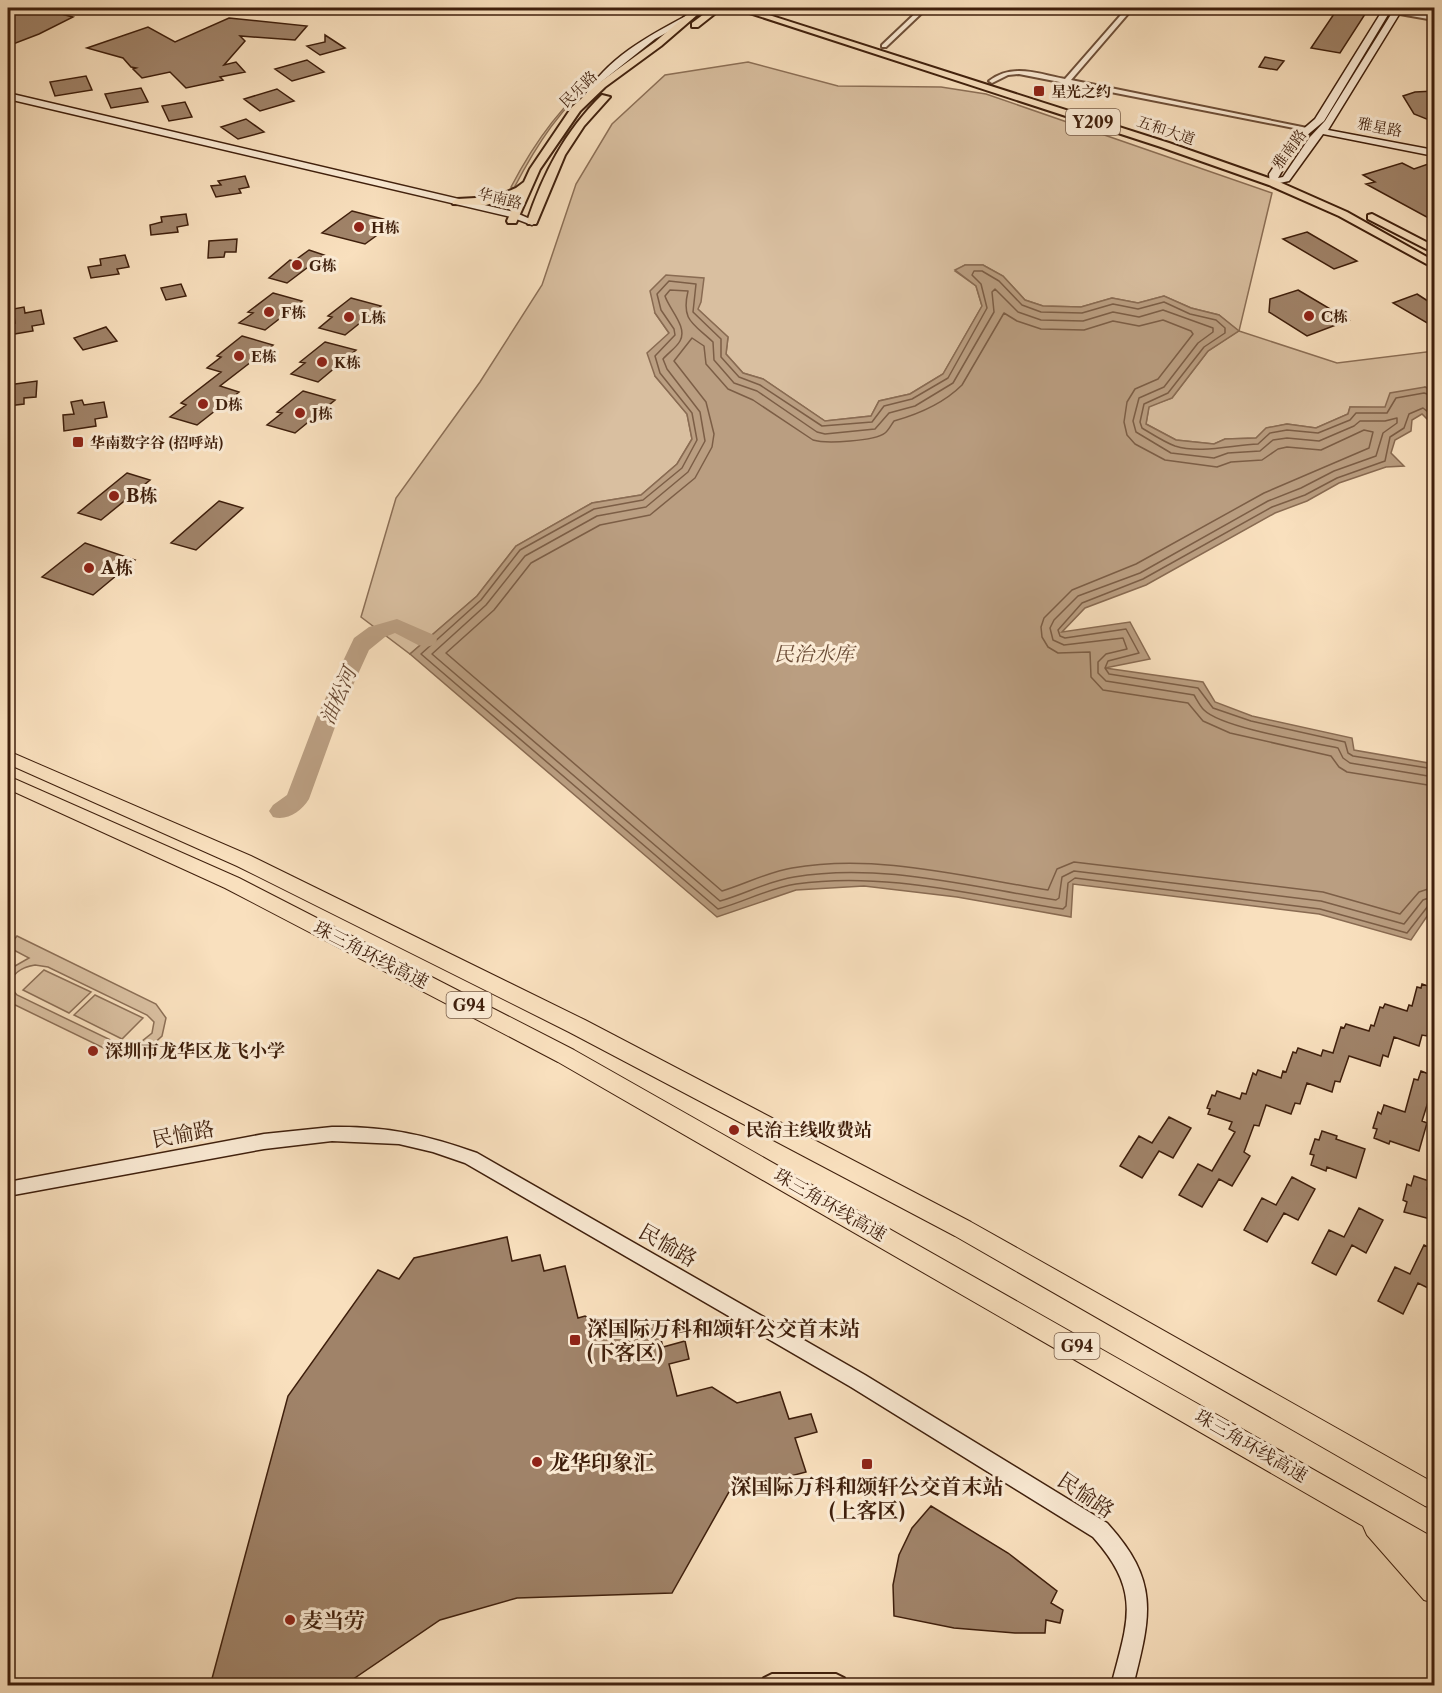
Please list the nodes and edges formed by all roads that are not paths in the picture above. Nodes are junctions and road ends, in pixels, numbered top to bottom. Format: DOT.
graph roads {
  1 [pos="700,8"];
  2 [pos="717,8"];
  3 [pos="739,8"];
  4 [pos="764,8"];
  5 [pos="924,8"];
  6 [pos="1130,8"];
  7 [pos="1394,9"];
  8 [pos="693,16"];
  9 [pos="773,18"];
  10 [pos="1434,18"];
  11 [pos="884,46"];
  12 [pos="992,81"];
  13 [pos="1066,82"];
  14 [pos="8,96"];
  15 [pos="8,103"];
  16 [pos="1309,129"];
  17 [pos="1321,131"];
  18 [pos="1434,153"];
  19 [pos="1273,179"];
  20 [pos="1286,179"];
  21 [pos="529,183"];
  22 [pos="457,202"];
  23 [pos="513,218"];
  24 [pos="532,222"];
  25 [pos="1434,250"];
  26 [pos="1434,265"];
  27 [pos="8,757"];
  28 [pos="8,782"];
  29 [pos="8,1189"];
  30 [pos="1434,1497"];
  31 [pos="1347,1500"];
  32 [pos="1434,1552"];
  33 [pos="1434,1590"];
  34 [pos="772,1686"];
  35 [pos="836,1686"];
  36 [pos="1122,1686"];
  1 -- 8 [label="main road, 民乐路"];
  2 -- 8 [label="main road, 民乐路"];
  3 -- 9 [label="main road, 五和大道 / Y209"];
  4 -- 11 [label="main road, 五和大道 / Y209"];
  5 -- 11 [label="street"];
  6 -- 13 [label="street"];
  7 -- 10 [label="street"];
  7 -- 16 [label="street, 雅南路"];
  7 -- 17 [label="street, 雅南路"];
  8 -- 9 [label="main road"];
  8 -- 21 [label="main road, 民乐路"];
  8 -- 24 [label="main road, 民乐路"];
  9 -- 19 [label="main road, 五和大道 / Y209"];
  11 -- 12 [label="main road, 五和大道 / Y209"];
  12 -- 13 [label="street"];
  12 -- 19 [label="main road, 五和大道 / Y209"];
  13 -- 16 [label="street"];
  14 -- 22 [label="street, 华南路"];
  15 -- 23 [label="street, 华南路"];
  16 -- 19 [label="street, 雅南路"];
  17 -- 18 [label="street, 雅星路"];
  17 -- 20 [label="street, 雅南路"];
  19 -- 20 [label="main road, 五和大道 / Y209"];
  19 -- 26 [label="main road, 五和大道 / Y209"];
  20 -- 25 [label="main road, 五和大道 / Y209"];
  21 -- 22 [label="main road"];
  21 -- 23 [label="main road, 民乐路"];
  22 -- 23 [label="street, 华南路"];
  23 -- 24 [label="street, 华南路"];
  27 -- 30 [label="highway, 珠三角环线高速 / G94"];
  28 -- 31 [label="highway, 珠三角环线高速 / G94"];
  29 -- 36 [label="street, 民愉路"];
  31 -- 32 [label="highway, 珠三角环线高速 / G94"];
  31 -- 33 [label="highway"];
  34 -- 35 [label="main road"];
}
